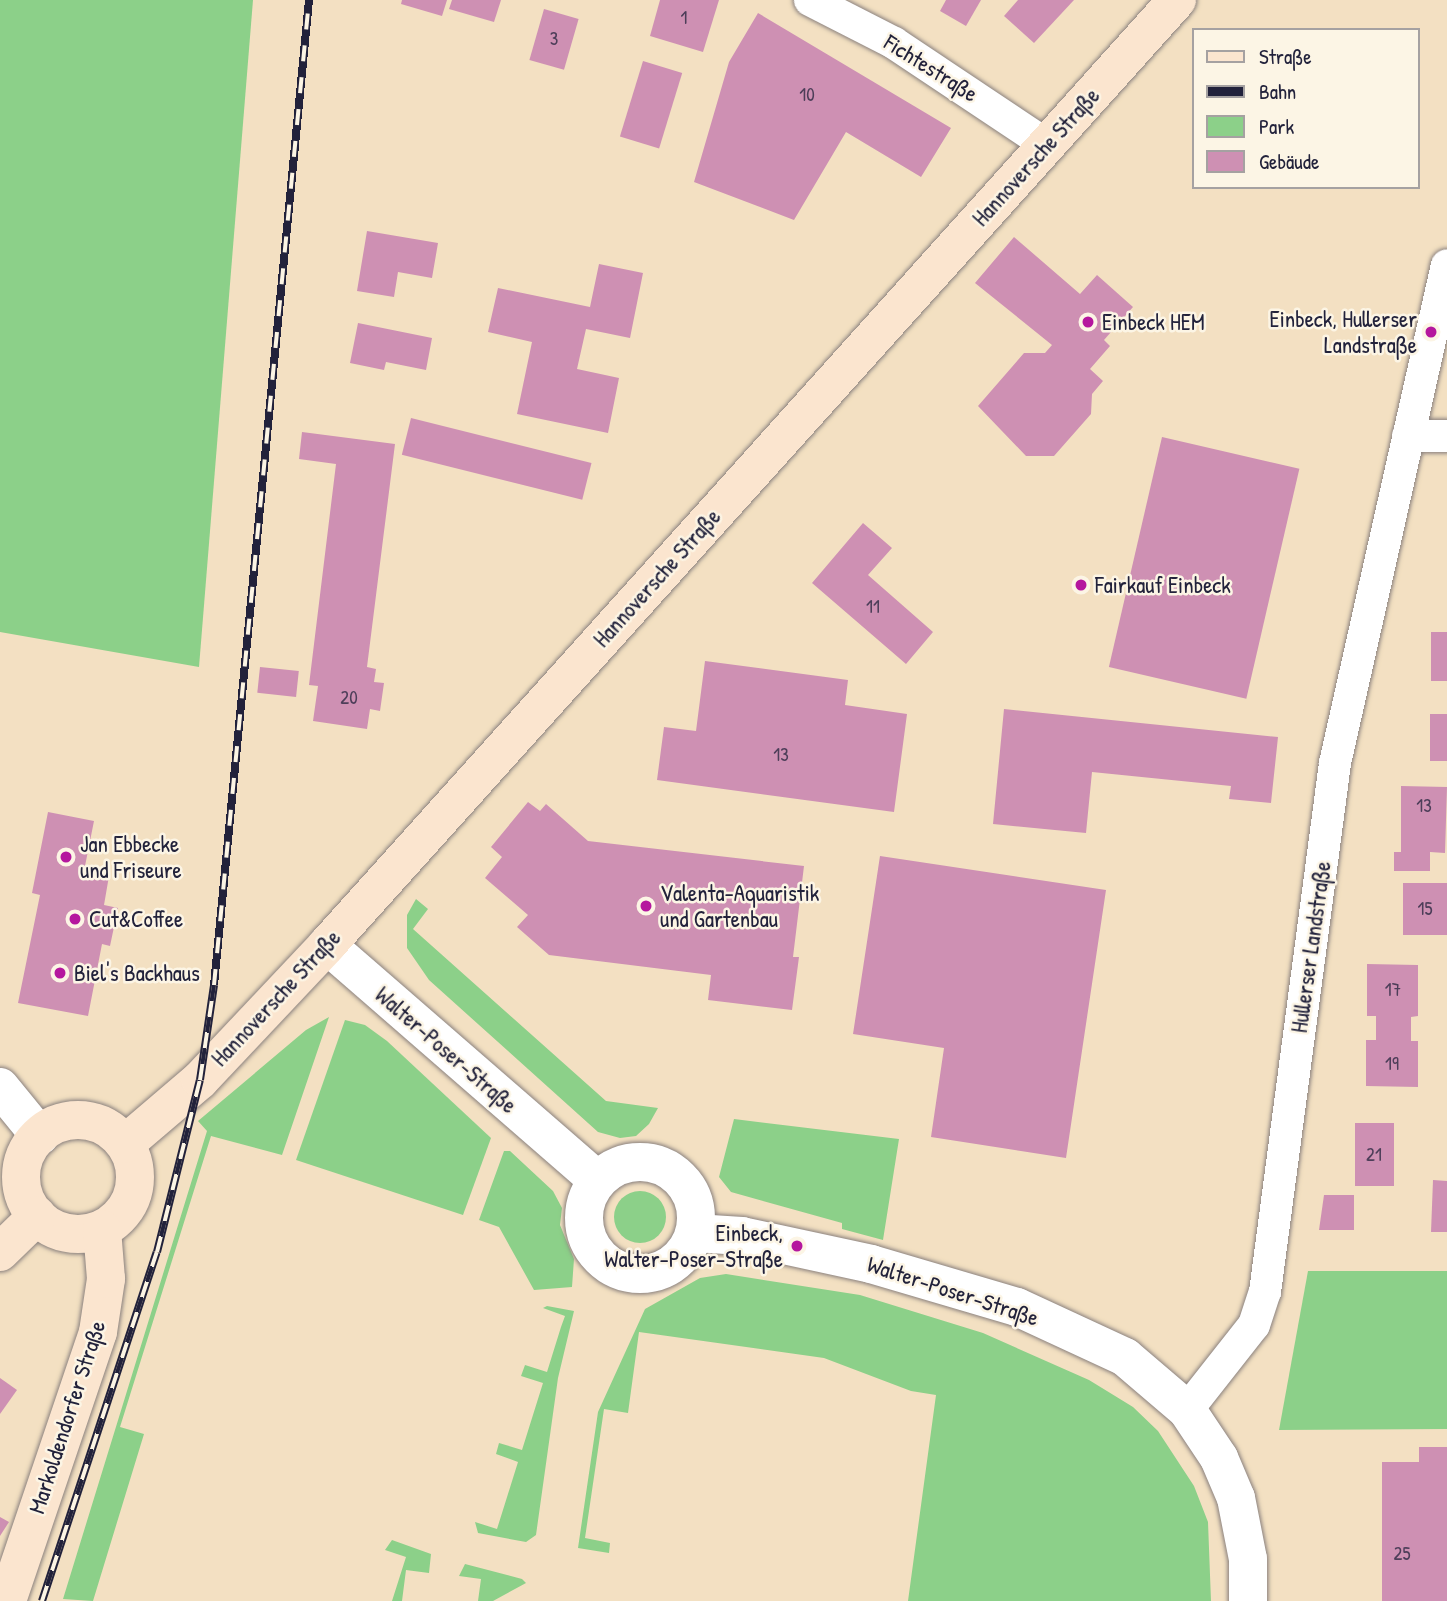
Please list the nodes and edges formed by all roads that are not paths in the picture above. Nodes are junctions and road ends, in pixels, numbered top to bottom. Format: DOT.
graph roads {
  1 [pos="810,0"];
  2 [pos="1177,0"];
  3 [pos="1047,145"];
  4 [pos="1447,265"];
  5 [pos="1408,436"];
  6 [pos="1447,436"];
  7 [pos="327,945"];
  8 [pos="0,1087"];
  9 [pos="40,1136"];
  10 [pos="125,1144"];
  11 [pos="597,1180"];
  12 [pos="37,1216"];
  13 [pos="102,1229"];
  14 [pos="695,1233"];
  15 [pos="0,1252"];
  16 [pos="1187,1410"];
  17 [pos="7,1601"];
  18 [pos="1248,1601"];
  1 -- 3 [label="street, Fichtestraße"];
  2 -- 3 [label="main road, Hannoversche Straße"];
  3 -- 7 [label="main road, Hannoversche Straße"];
  4 -- 5 [label="street, Hullerser Landstraße"];
  5 -- 6 [label="street"];
  5 -- 16 [label="street, Hullerser Landstraße"];
  7 -- 10 [label="main road, Hannoversche Straße"];
  7 -- 11 [label="street, Walter-Poser-Straße"];
  8 -- 9 [label="street"];
  9 -- 10 [label="main road"];
  9 -- 12 [label="main road"];
  10 -- 13 [label="main road"];
  11 -- 14 [label="street"];
  11 -- 14 [label="street"];
  12 -- 13 [label="main road"];
  12 -- 15 [label="main road"];
  13 -- 17 [label="main road, Markoldendorfer Straße"];
  14 -- 16 [label="street, Walter-Poser-Straße"];
  16 -- 18 [label="street"];
}
